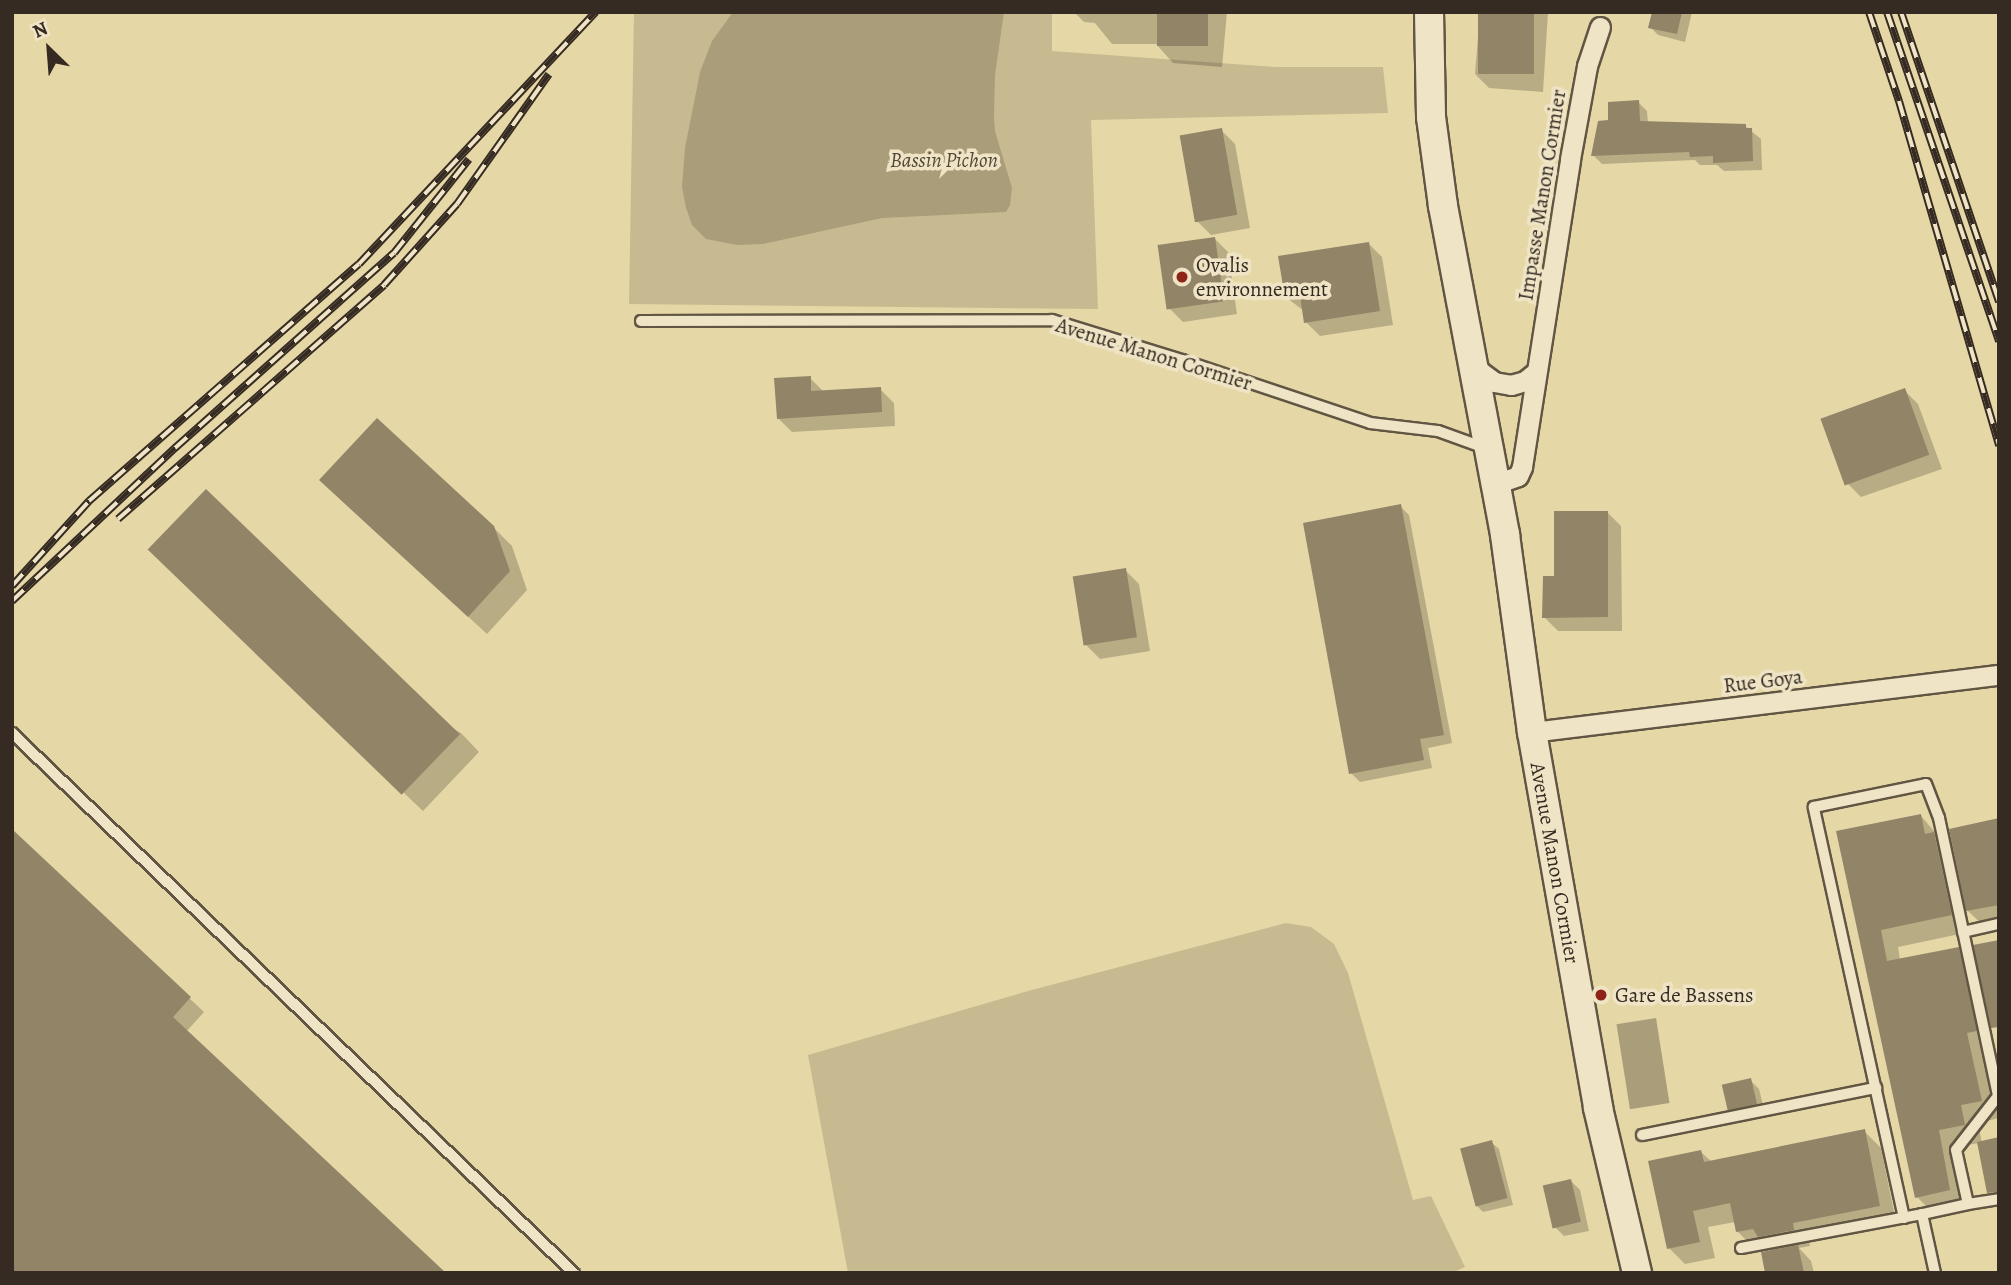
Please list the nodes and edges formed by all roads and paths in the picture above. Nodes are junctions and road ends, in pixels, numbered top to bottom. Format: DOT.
graph roads {
  1 [pos="1429,12"];
  2 [pos="1600,27"];
  3 [pos="641,321"];
  4 [pos="1473,366"];
  5 [pos="1536,372"];
  6 [pos="1489,450"];
  7 [pos="1495,484"];
  8 [pos="1999,675"];
  9 [pos="1532,732"];
  10 [pos="12,733"];
  11 [pos="1999,924"];
  12 [pos="1963,932"];
  13 [pos="1999,1042"];
  14 [pos="1987,1045"];
  15 [pos="1876,1088"];
  16 [pos="1642,1135"];
  17 [pos="1999,1199"];
  18 [pos="1968,1204"];
  19 [pos="1922,1214"];
  20 [pos="1904,1217"];
  21 [pos="1741,1248"];
  22 [pos="574,1273"];
  23 [pos="1637,1273"];
  24 [pos="1935,1273"];
  1 -- 4 [label="street, Avenue Manon Cormier"];
  2 -- 5 [label="street, Impasse Manon Cormier"];
  3 -- 6 [label="lane, Avenue Manon Cormier"];
  4 -- 5 [label="street"];
  4 -- 6 [label="street, Avenue Manon Cormier"];
  5 -- 7 [label="street, Impasse Manon Cormier"];
  6 -- 7 [label="street, Avenue Manon Cormier"];
  7 -- 9 [label="street, Avenue Manon Cormier"];
  8 -- 9 [label="street, Rue Goya"];
  9 -- 23 [label="street, Avenue Manon Cormier"];
  10 -- 22 [label="lane"];
  11 -- 12 [label="lane"];
  12 -- 14 [label="lane"];
  12 -- 15 [label="lane"];
  13 -- 14 [label="lane"];
  14 -- 18 [label="lane"];
  15 -- 16 [label="lane"];
  15 -- 20 [label="lane"];
  17 -- 18 [label="lane"];
  18 -- 19 [label="lane"];
  19 -- 20 [label="lane"];
  19 -- 24 [label="lane"];
  20 -- 21 [label="lane"];
}
